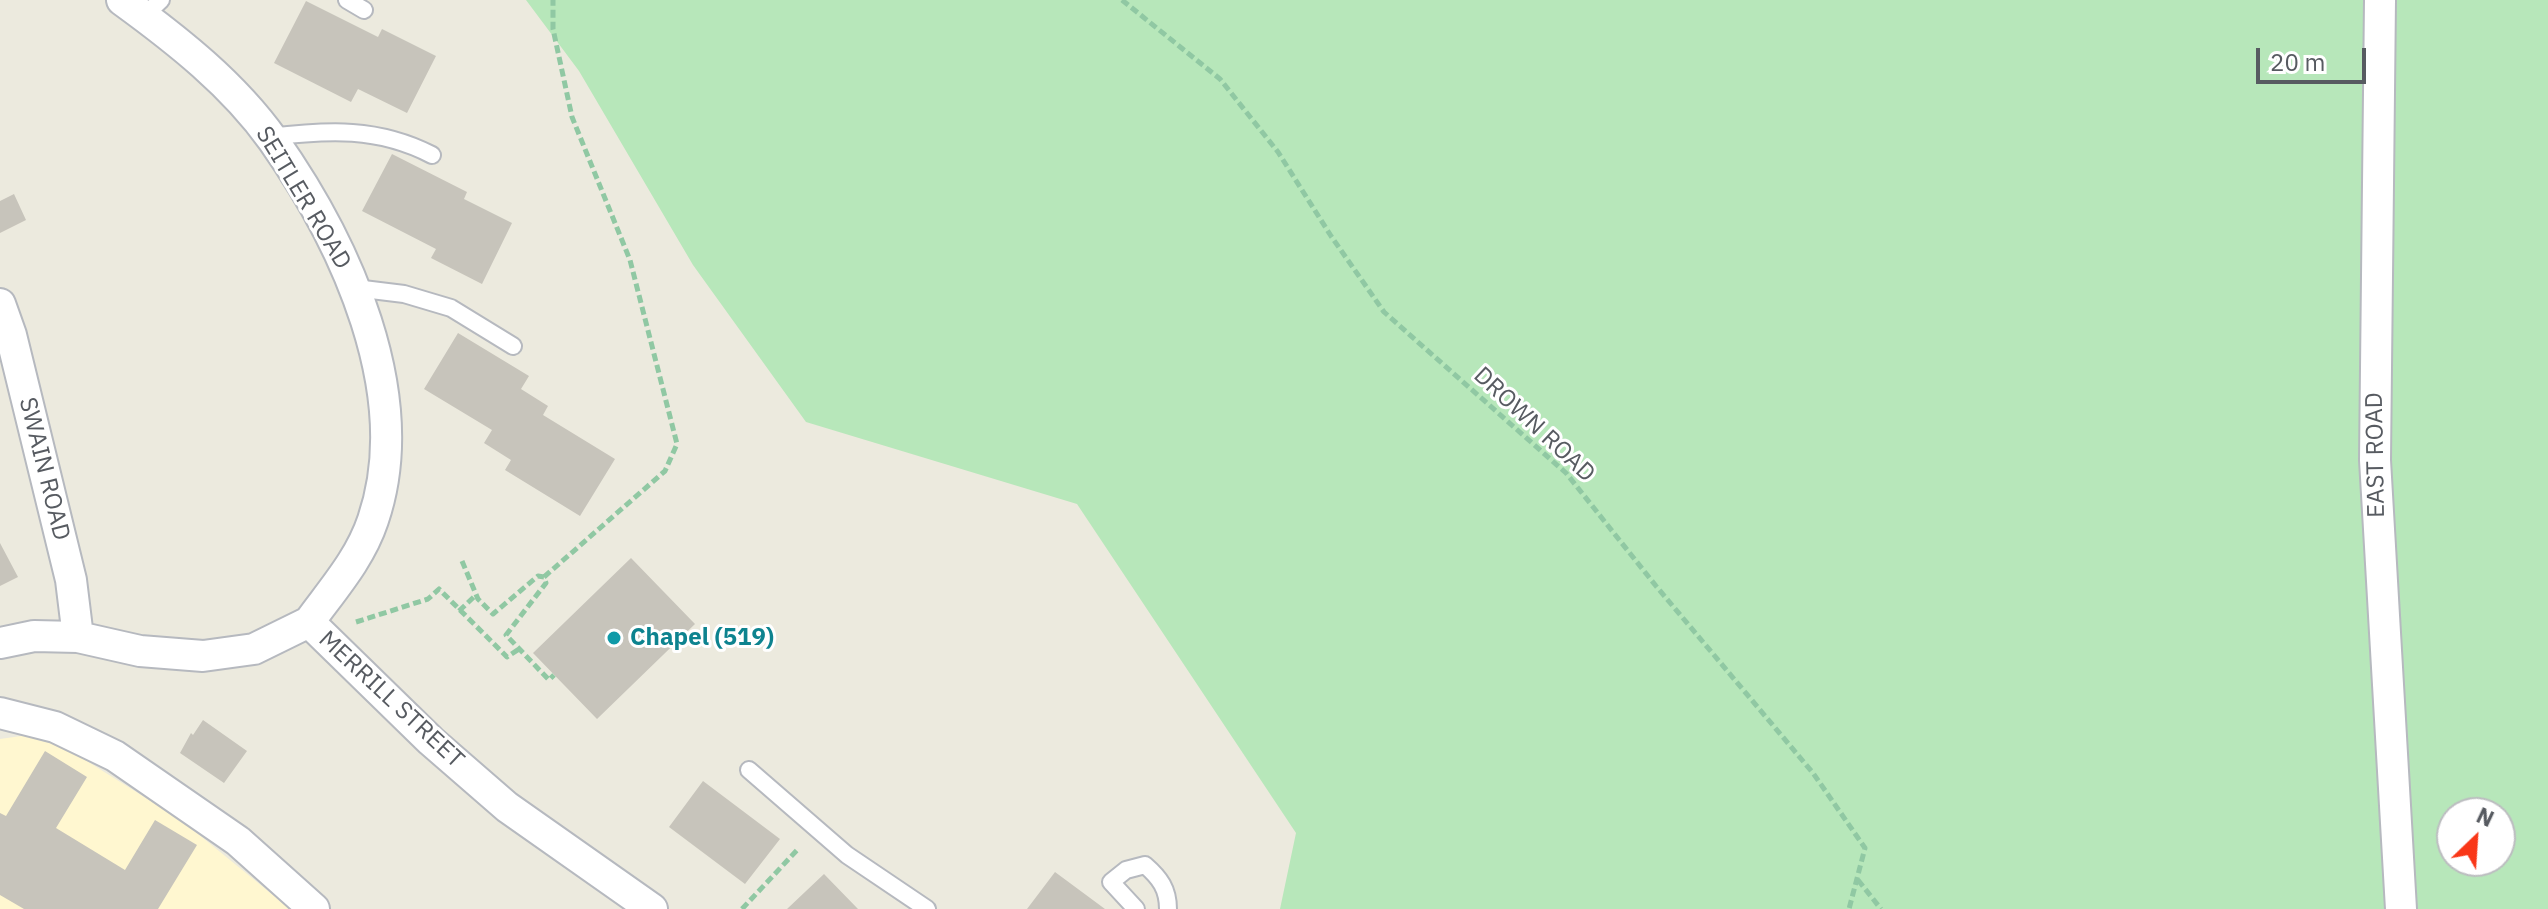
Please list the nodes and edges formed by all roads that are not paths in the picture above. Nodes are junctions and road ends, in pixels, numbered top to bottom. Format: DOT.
graph roads {
  1 [pos="347,0"];
  2 [pos="2380,0"];
  3 [pos="143,5"];
  4 [pos="364,10"];
  5 [pos="269,137"];
  6 [pos="432,155"];
  7 [pos="355,288"];
  8 [pos="0,304"];
  9 [pos="513,346"];
  10 [pos="315,628"];
  11 [pos="78,637"];
  12 [pos="0,643"];
  13 [pos="0,713"];
  14 [pos="749,770"];
  15 [pos="314,909"];
  16 [pos="652,909"];
  17 [pos="927,909"];
  18 [pos="1136,909"];
  19 [pos="1168,909"];
  20 [pos="2401,909"];
  1 -- 4 [label="lane"];
  2 -- 20 [label="street, EAST ROAD"];
  3 -- 5 [label="street, SEITLER ROAD"];
  5 -- 6 [label="lane"];
  5 -- 7 [label="street, SEITLER ROAD"];
  7 -- 9 [label="lane"];
  7 -- 10 [label="street, SEITLER ROAD"];
  8 -- 11 [label="street, SWAIN ROAD"];
  10 -- 11 [label="street, MERRILL STREET"];
  10 -- 16 [label="street, MERRILL STREET"];
  11 -- 12 [label="street, MERRILL STREET"];
  13 -- 15 [label="street"];
  14 -- 17 [label="lane"];
  18 -- 19 [label="lane"];
}
